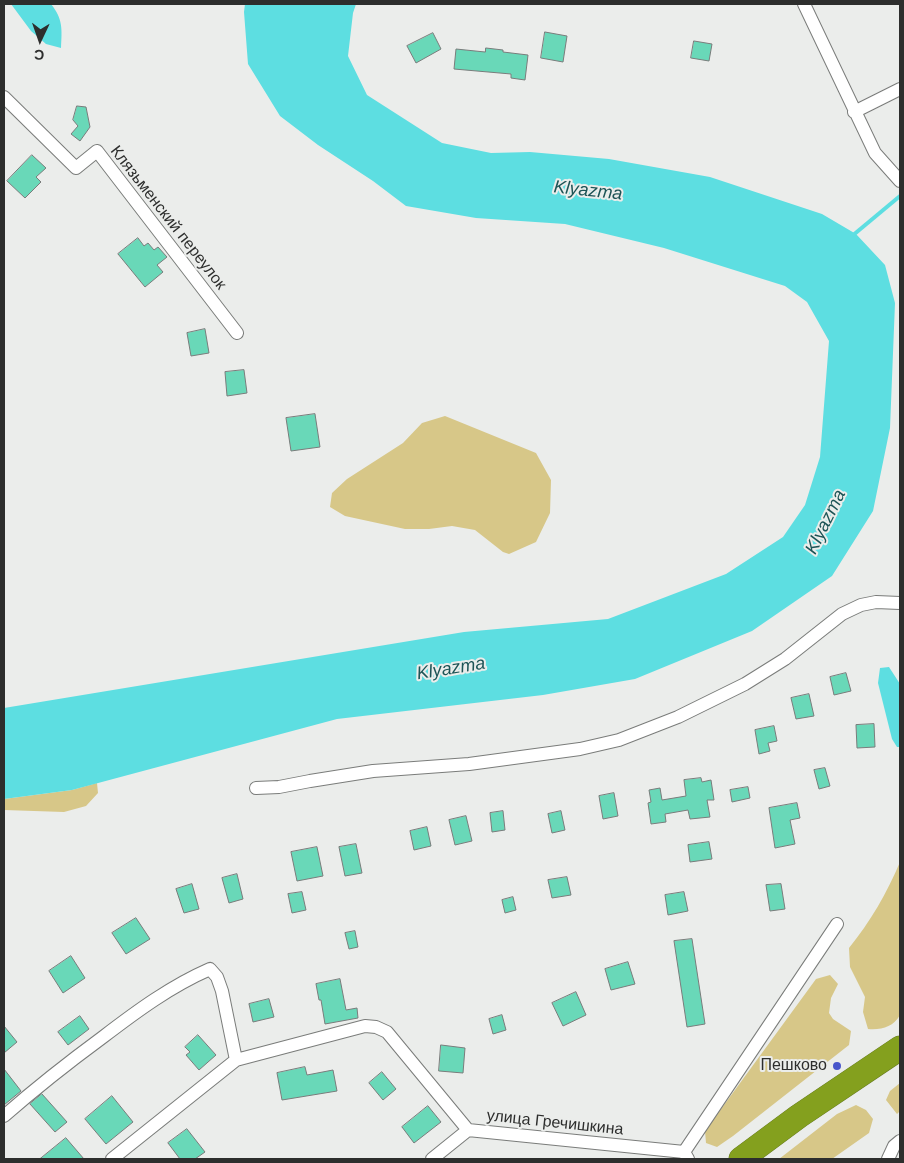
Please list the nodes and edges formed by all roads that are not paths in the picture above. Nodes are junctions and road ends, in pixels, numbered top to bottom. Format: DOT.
graph roads {
  1 [pos="804,4"];
  2 [pos="900,89"];
  3 [pos="4,97"];
  4 [pos="854,112"];
  5 [pos="900,181"];
  6 [pos="237,333"];
  7 [pos="900,604"];
  8 [pos="256,788"];
  9 [pos="837,924"];
  10 [pos="900,1048"];
  11 [pos="236,1060"];
  12 [pos="4,1116"];
  13 [pos="468,1130"];
  14 [pos="900,1141"];
  15 [pos="686,1156"];
  16 [pos="112,1159"];
  17 [pos="432,1159"];
  18 [pos="740,1159"];
  19 [pos="888,1159"];
  1 -- 4 [label="street"];
  2 -- 4 [label="street"];
  3 -- 6 [label="street, Клязьменский переулок"];
  4 -- 5 [label="street"];
  7 -- 8 [label="street"];
  9 -- 15 [label="street"];
  10 -- 18 [label="highway"];
  11 -- 12 [label="street"];
  11 -- 13 [label="street, улица Гречишкина"];
  11 -- 16 [label="street, улица Гречишкина"];
  13 -- 15 [label="street, улица Гречишкина"];
  13 -- 17 [label="street"];
  14 -- 19 [label="street"];
}
